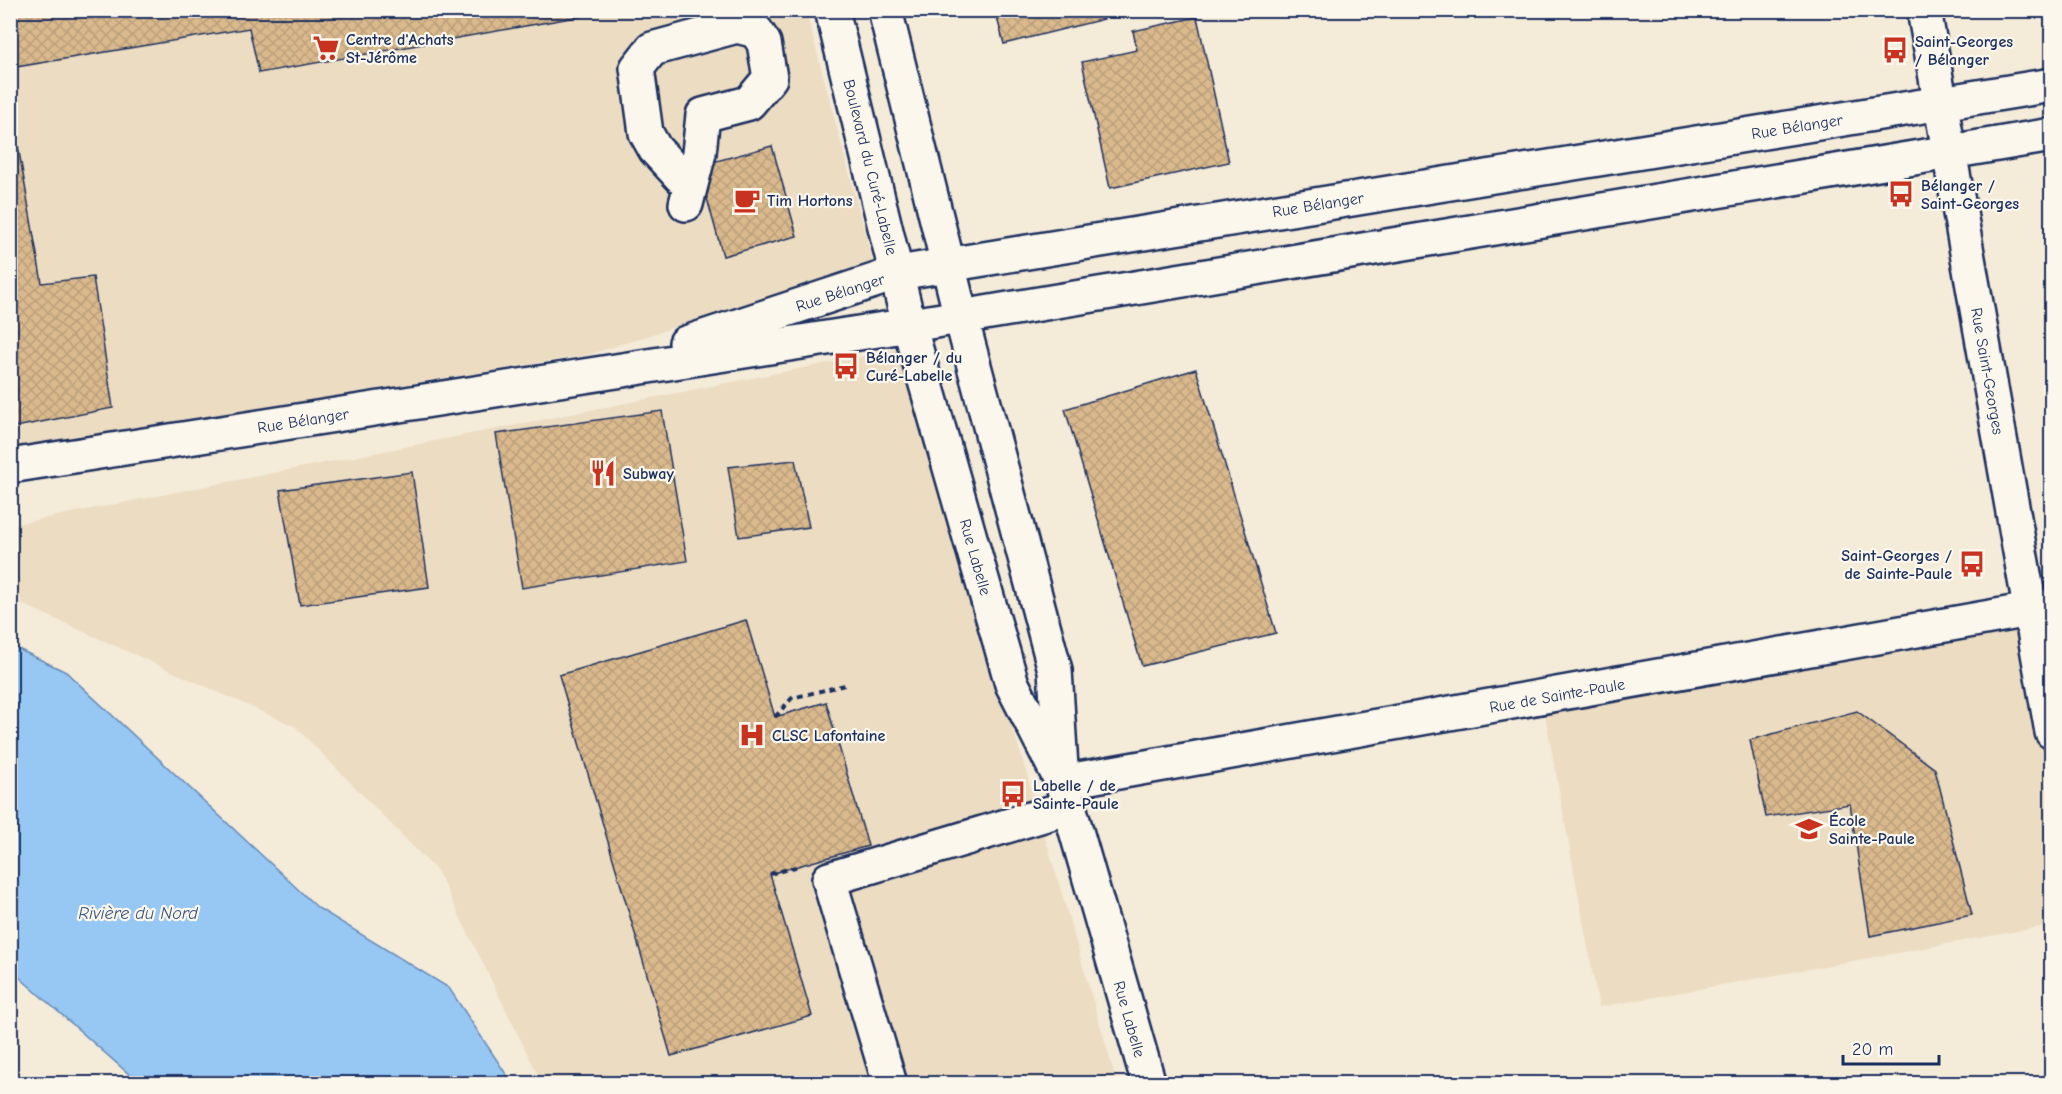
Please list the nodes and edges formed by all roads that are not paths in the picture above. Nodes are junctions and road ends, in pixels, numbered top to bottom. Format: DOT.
graph roads {
  1 [pos="832,10"];
  2 [pos="885,10"];
  3 [pos="1924,10"];
  4 [pos="2052,85"];
  5 [pos="1941,103"];
  6 [pos="2052,135"];
  7 [pos="1949,153"];
  8 [pos="684,191"];
  9 [pos="948,265"];
  10 [pos="898,273"];
  11 [pos="961,317"];
  12 [pos="909,325"];
  13 [pos="596,373"];
  14 [pos="10,466"];
  15 [pos="2041,608"];
  16 [pos="2052,732"];
  17 [pos="1066,795"];
  18 [pos="890,1083"];
  19 [pos="1149,1083"];
  1 -- 10 [label="street, Boulevard du Curé-Labelle"];
  2 -- 9 [label="street"];
  3 -- 5 [label="street, Rue Saint-Georges"];
  4 -- 5 [label="street, Rue Bélanger"];
  5 -- 7 [label="street, Rue Saint-Georges"];
  5 -- 9 [label="street, Rue Bélanger"];
  6 -- 7 [label="street, Rue Bélanger"];
  7 -- 11 [label="street, Rue Bélanger"];
  7 -- 15 [label="street, Rue Saint-Georges"];
  8 -- 8 [label="street"];
  9 -- 10 [label="street, Rue Bélanger"];
  9 -- 11 [label="street"];
  10 -- 12 [label="street, Boulevard du Curé-Labelle"];
  10 -- 13 [label="street, Rue Bélanger"];
  11 -- 12 [label="street, Rue Bélanger"];
  11 -- 17 [label="street, Rue Labelle"];
  12 -- 13 [label="street, Rue Bélanger"];
  12 -- 17 [label="street, Rue Labelle"];
  13 -- 14 [label="street, Rue Bélanger"];
  15 -- 16 [label="street, Rue Saint-Georges"];
  15 -- 17 [label="street, Rue de Sainte-Paule"];
  17 -- 18 [label="street, Rue de Sainte-Paule"];
  17 -- 19 [label="street, Rue Labelle"];
}
